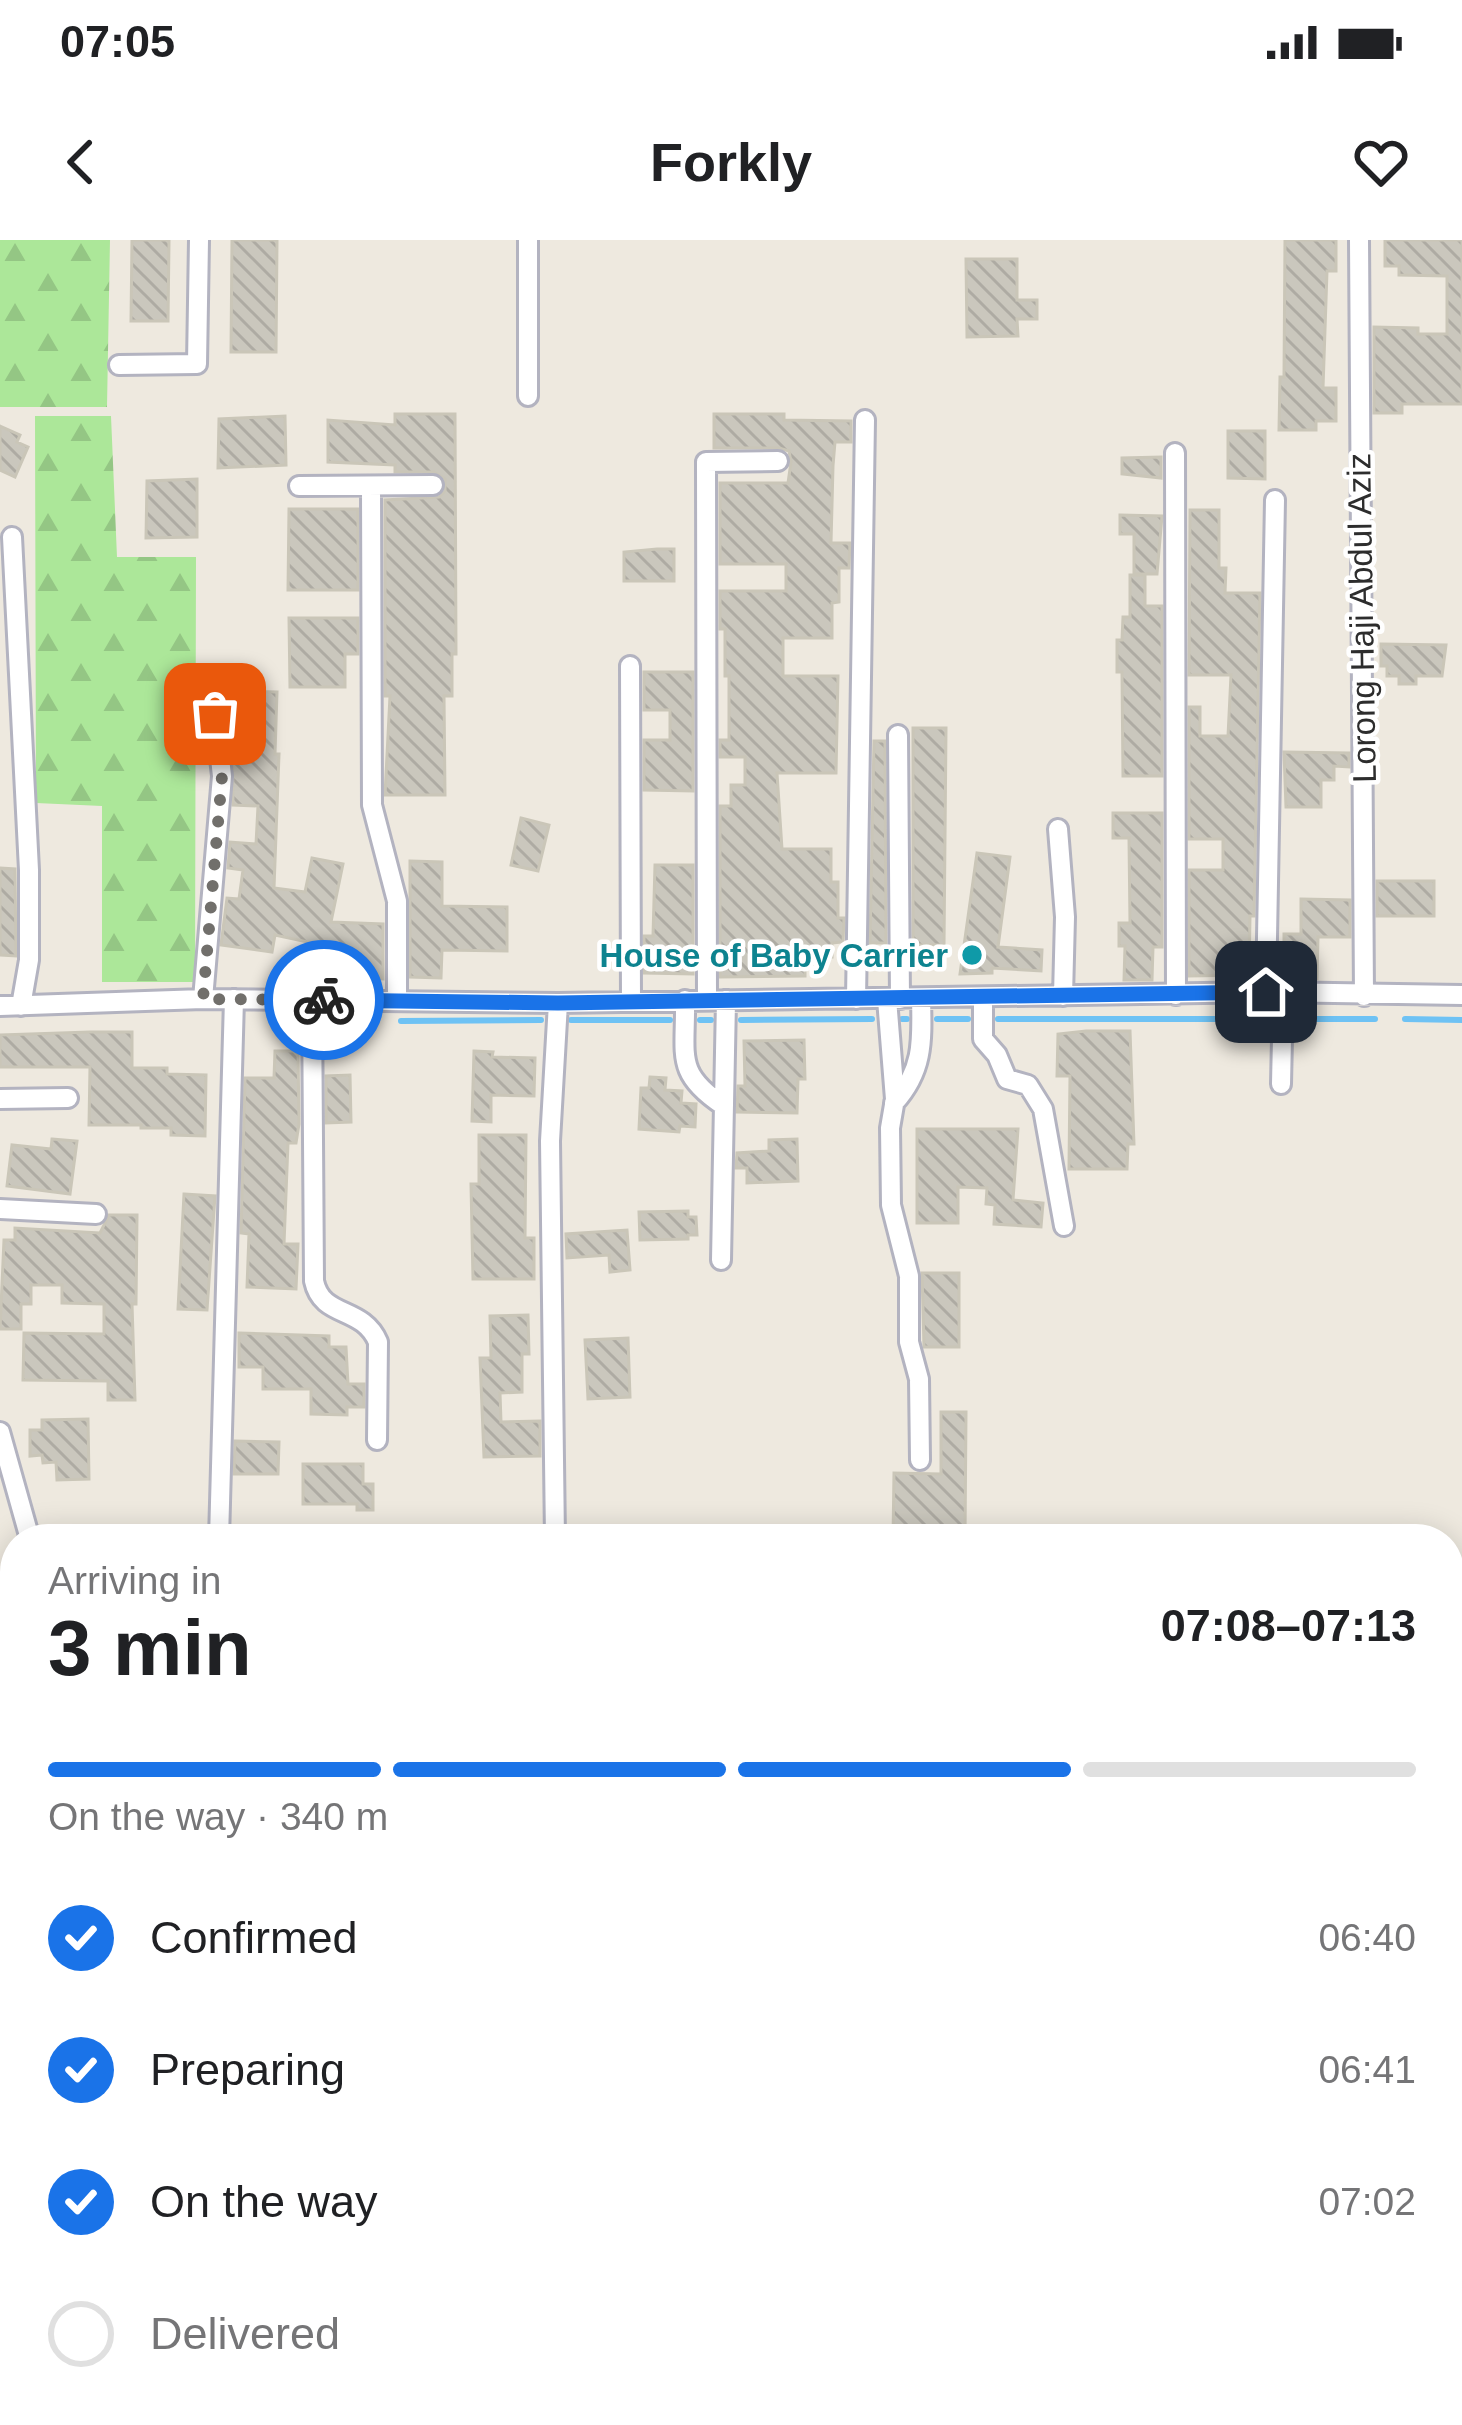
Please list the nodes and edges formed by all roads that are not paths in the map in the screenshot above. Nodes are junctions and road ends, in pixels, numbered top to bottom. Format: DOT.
graph roads {
  1 [pos="199,240"];
  2 [pos="528,240"];
  3 [pos="1359,240"];
  4 [pos="119,365"];
  5 [pos="528,396"];
  6 [pos="865,420"];
  7 [pos="1175,453"];
  8 [pos="778,461"];
  9 [pos="434,485"];
  10 [pos="298,486"];
  11 [pos="371,486"];
  12 [pos="1275,500"];
  13 [pos="12,537"];
  14 [pos="630,666"];
  15 [pos="215,714"];
  16 [pos="898,735"];
  17 [pos="1058,829"];
  18 [pos="1274,993"];
  19 [pos="1176,994"];
  20 [pos="1462,995"];
  21 [pos="1063,996"];
  22 [pos="1364,996"];
  23 [pos="983,997"];
  24 [pos="856,998"];
  25 [pos="921,998"];
  26 [pos="203,999"];
  27 [pos="234,999"];
  28 [pos="893,999"];
  29 [pos="312,1000"];
  30 [pos="397,1000"];
  31 [pos="631,1000"];
  32 [pos="685,1000"];
  33 [pos="716,1000"];
  34 [pos="558,1003"];
  35 [pos="0,1006"];
  36 [pos="21,1006"];
  37 [pos="1282,1084"];
  38 [pos="68,1098"];
  39 [pos="0,1099"];
  40 [pos="894,1102"];
  41 [pos="724,1106"];
  42 [pos="0,1209"];
  43 [pos="96,1214"];
  44 [pos="1064,1226"];
  45 [pos="722,1260"];
  46 [pos="0,1432"];
  47 [pos="377,1441"];
  48 [pos="920,1460"];
  49 [pos="26,1524"];
  50 [pos="219,1524"];
  51 [pos="555,1524"];
  1 -- 4 [label="street"];
  2 -- 5 [label="street"];
  3 -- 22 [label="street, Lorong Haji Abdul Aziz"];
  6 -- 24 [label="street"];
  7 -- 19 [label="street"];
  8 -- 33 [label="street"];
  9 -- 11 [label="street"];
  10 -- 11 [label="street"];
  11 -- 30 [label="street"];
  12 -- 18 [label="street"];
  13 -- 36 [label="street"];
  14 -- 31 [label="street"];
  15 -- 26 [label="street"];
  16 -- 28 [label="street"];
  17 -- 21 [label="street"];
  18 -- 19 [label="street"];
  18 -- 22 [label="street"];
  18 -- 37 [label="street"];
  19 -- 21 [label="street"];
  20 -- 22 [label="street"];
  21 -- 23 [label="street"];
  23 -- 25 [label="street"];
  23 -- 44 [label="street"];
  24 -- 28 [label="street"];
  24 -- 33 [label="street"];
  25 -- 28 [label="street"];
  25 -- 40 [label="street"];
  26 -- 27 [label="street"];
  26 -- 36 [label="street"];
  27 -- 29 [label="street"];
  27 -- 50 [label="street"];
  28 -- 40 [label="street"];
  29 -- 30 [label="street"];
  29 -- 47 [label="street"];
  30 -- 34 [label="street"];
  31 -- 32 [label="street"];
  31 -- 34 [label="street"];
  32 -- 33 [label="street"];
  32 -- 41 [label="street"];
  33 -- 41 [label="street"];
  34 -- 51 [label="street"];
  35 -- 36 [label="street"];
  38 -- 39 [label="street"];
  40 -- 48 [label="street"];
  41 -- 45 [label="street"];
  42 -- 43 [label="street"];
  46 -- 49 [label="street"];
}
